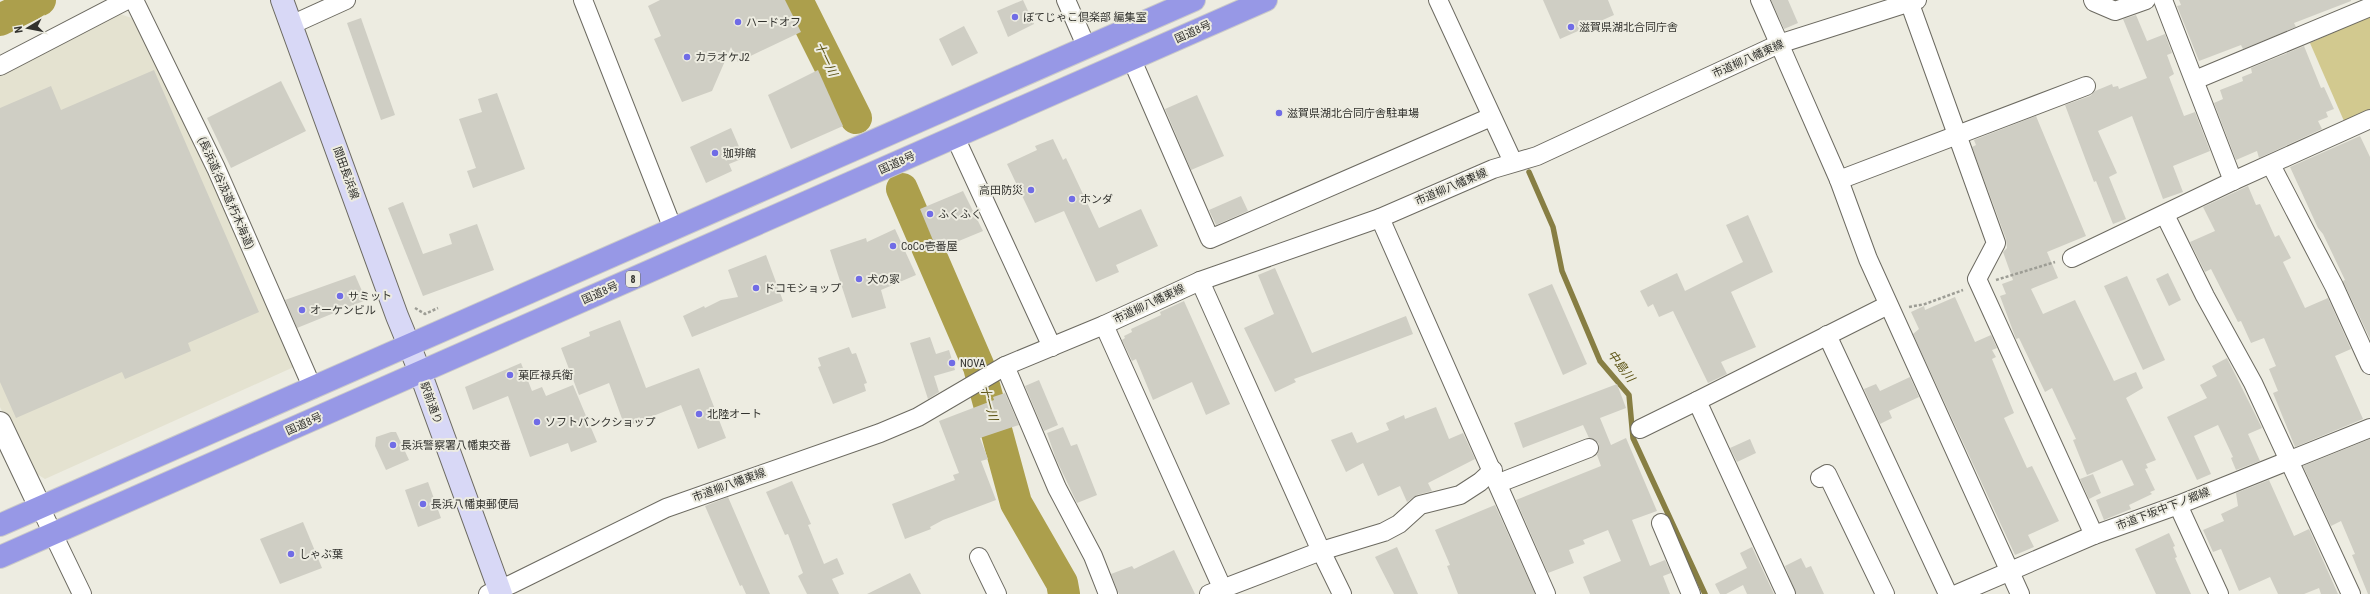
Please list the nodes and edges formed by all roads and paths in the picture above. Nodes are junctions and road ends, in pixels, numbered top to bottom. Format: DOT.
graph roads {
  1 [pos="127,0"];
  2 [pos="134,0"];
  3 [pos="282,0"];
  4 [pos="346,0"];
  5 [pos="583,0"];
  6 [pos="1066,0"];
  7 [pos="1194,0"];
  8 [pos="1266,0"];
  9 [pos="1438,0"];
  10 [pos="1760,0"];
  11 [pos="2093,0"];
  12 [pos="2146,0"];
  13 [pos="2163,0"];
  14 [pos="1913,2"];
  15 [pos="2370,7"];
  16 [pos="291,25"];
  17 [pos="1780,44"];
  18 [pos="1087,48"];
  19 [pos="1132,60"];
  20 [pos="0,66"];
  21 [pos="2195,80"];
  22 [pos="2086,86"];
  23 [pos="1491,117"];
  24 [pos="2370,120"];
  25 [pos="1957,135"];
  26 [pos="955,137"];
  27 [pos="1513,162"];
  28 [pos="2271,165"];
  29 [pos="1839,180"];
  30 [pos="2233,181"];
  31 [pos="2165,215"];
  32 [pos="1380,218"];
  33 [pos="673,229"];
  34 [pos="2072,258"];
  35 [pos="1200,281"];
  36 [pos="1888,305"];
  37 [pos="1104,325"];
  38 [pos="1827,335"];
  39 [pos="1052,346"];
  40 [pos="409,347"];
  41 [pos="2370,365"];
  42 [pos="1005,366"];
  43 [pos="420,372"];
  44 [pos="313,389"];
  45 [pos="1697,401"];
  46 [pos="0,422"];
  47 [pos="2370,428"];
  48 [pos="1640,429"];
  49 [pos="1589,448"];
  50 [pos="2288,459"];
  51 [pos="1496,477"];
  52 [pos="1820,478"];
  53 [pos="2178,505"];
  54 [pos="40,507"];
  55 [pos="1661,523"];
  56 [pos="0,525"];
  57 [pos="52,534"];
  58 [pos="2094,535"];
  59 [pos="1321,552"];
  60 [pos="0,556"];
  61 [pos="979,557"];
  62 [pos="2011,571"];
  63 [pos="1218,592"];
  64 [pos="496,593"];
  65 [pos="82,594"];
  66 [pos="997,594"];
  67 [pos="1108,594"];
  68 [pos="1342,594"];
  69 [pos="1546,594"];
  70 [pos="1691,594"];
  71 [pos="1786,594"];
  72 [pos="1885,594"];
  73 [pos="1948,594"];
  74 [pos="1956,594"];
  75 [pos="2020,594"];
  76 [pos="2219,594"];
  77 [pos="2351,594"];
  1 -- 20 [label="street"];
  2 -- 44 [label="street, (長浜道;谷汲道;朽木海道)"];
  3 -- 16 [label="main road, 間田長浜線"];
  4 -- 16 [label="street"];
  5 -- 33 [label="street"];
  6 -- 18 [label="street"];
  7 -- 18 [label="highway"];
  8 -- 19 [label="highway, 国道8号 / 8"];
  9 -- 23 [label="street"];
  10 -- 17 [label="street"];
  11 -- 12 [label="street"];
  13 -- 21 [label="street"];
  14 -- 17 [label="street, 市道柳八幡東線"];
  14 -- 25 [label="street"];
  15 -- 21 [label="street"];
  16 -- 40 [label="main road, 間田長浜線"];
  17 -- 27 [label="street, 市道柳八幡東線"];
  17 -- 29 [label="street"];
  18 -- 33 [label="highway"];
  19 -- 23 [label="street"];
  19 -- 26 [label="highway, 国道8号 / 8"];
  21 -- 30 [label="street"];
  22 -- 25 [label="street"];
  23 -- 27 [label="street"];
  24 -- 28 [label="street"];
  25 -- 29 [label="street"];
  25 -- 58 [label="street"];
  26 -- 39 [label="street"];
  26 -- 43 [label="highway, 国道8号 / 8"];
  27 -- 32 [label="street, 市道柳八幡東線"];
  28 -- 30 [label="street"];
  28 -- 41 [label="street"];
  29 -- 36 [label="street"];
  30 -- 31 [label="street"];
  31 -- 34 [label="street"];
  31 -- 50 [label="street"];
  32 -- 35 [label="street, 市道柳八幡東線"];
  32 -- 51 [label="street"];
  33 -- 40 [label="highway"];
  35 -- 37 [label="street, 市道柳八幡東線"];
  35 -- 59 [label="street"];
  36 -- 38 [label="street"];
  36 -- 62 [label="street"];
  37 -- 39 [label="street, 市道柳八幡東線"];
  37 -- 63 [label="street"];
  38 -- 45 [label="street"];
  38 -- 73 [label="street"];
  39 -- 42 [label="street, 市道柳八幡東線"];
  40 -- 43 [label="main road, 駅前通り"];
  40 -- 44 [label="highway"];
  42 -- 64 [label="street, 市道柳八幡東線"];
  42 -- 67 [label="street"];
  43 -- 57 [label="highway, 国道8号 / 8"];
  43 -- 64 [label="main road, 駅前通り"];
  44 -- 54 [label="highway"];
  45 -- 48 [label="street"];
  45 -- 71 [label="street"];
  46 -- 54 [label="street"];
  47 -- 50 [label="street, 市道下坂中下ノ郷線"];
  49 -- 51 [label="street"];
  50 -- 53 [label="street, 市道下坂中下ノ郷線"];
  50 -- 77 [label="street"];
  51 -- 59 [label="street"];
  51 -- 69 [label="street"];
  52 -- 72 [label="street"];
  53 -- 58 [label="street, 市道下坂中下ノ郷線"];
  53 -- 76 [label="street"];
  54 -- 56 [label="highway"];
  54 -- 57 [label="street"];
  55 -- 70 [label="street"];
  57 -- 60 [label="highway, 国道8号 / 8"];
  57 -- 65 [label="street"];
  58 -- 62 [label="street, 市道下坂中下ノ郷線"];
  59 -- 63 [label="street"];
  59 -- 68 [label="street"];
  61 -- 66 [label="street"];
  62 -- 74 [label="street, 市道下坂中下ノ郷線"];
  62 -- 75 [label="street"];
}
